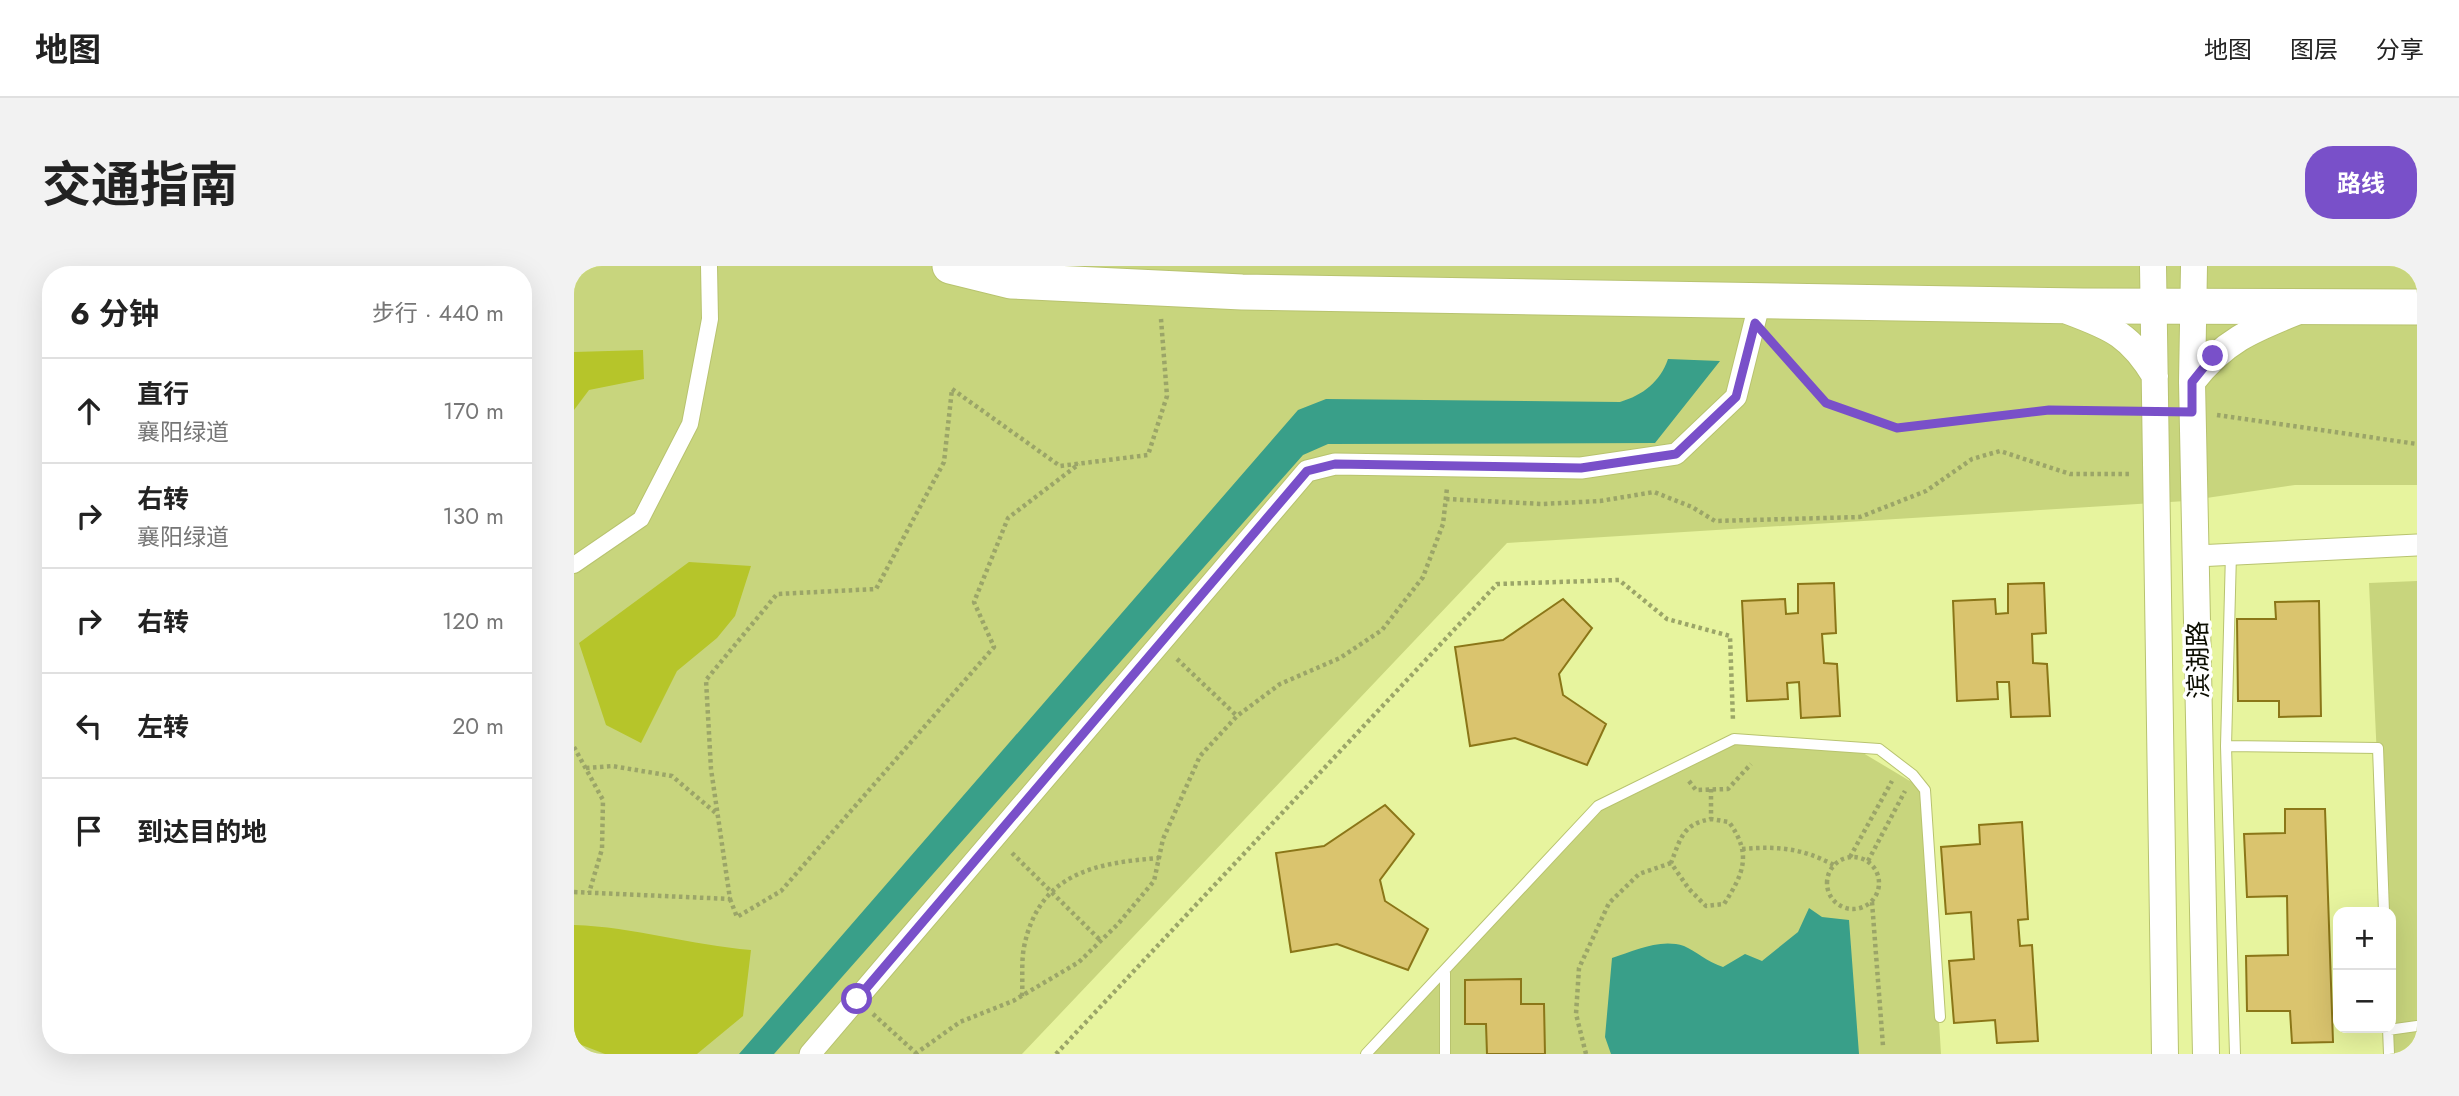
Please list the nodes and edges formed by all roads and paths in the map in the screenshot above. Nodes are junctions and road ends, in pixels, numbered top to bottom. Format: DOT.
graph roads {
  1 [pos="709,266"];
  2 [pos="950,266"];
  3 [pos="2153,266"];
  4 [pos="2194,266"];
  5 [pos="1159,288"];
  6 [pos="2052,306"];
  7 [pos="2193,306"];
  8 [pos="2154,307"];
  9 [pos="2309,307"];
  10 [pos="2417,307"];
  11 [pos="1757,312"];
  12 [pos="2155,376"];
  13 [pos="2192,382"];
  14 [pos="2192,412"];
  15 [pos="2155,413"];
  16 [pos="2417,444"];
  17 [pos="1080,464"];
  18 [pos="1450,466"];
  19 [pos="2156,473"];
  20 [pos="1446,499"];
  21 [pos="2417,545"];
  22 [pos="2231,553"];
  23 [pos="2196,556"];
  24 [pos="574,565"];
  25 [pos="1160,643"];
  26 [pos="1237,716"];
  27 [pos="1734,739"];
  28 [pos="2226,746"];
  29 [pos="574,747"];
  30 [pos="1751,764"];
  31 [pos="1900,765"];
  32 [pos="1677,767"];
  33 [pos="585,768"];
  34 [pos="1913,775"];
  35 [pos="1711,789"];
  36 [pos="718,814"];
  37 [pos="1712,819"];
  38 [pos="995,836"];
  39 [pos="1742,849"];
  40 [pos="1850,857"];
  41 [pos="1159,858"];
  42 [pos="1868,862"];
  43 [pos="1671,863"];
  44 [pos="1834,865"];
  45 [pos="574,892"];
  46 [pos="589,892"];
  47 [pos="1052,892"];
  48 [pos="730,899"];
  49 [pos="1872,901"];
  50 [pos="2384,907"];
  51 [pos="1101,941"];
  52 [pos="1444,973"];
  53 [pos="1022,996"];
  54 [pos="857,999"];
  55 [pos="1940,1017"];
  56 [pos="2417,1026"];
  57 [pos="2396,1028"];
  58 [pos="2388,1033"];
  59 [pos="1883,1046"];
  60 [pos="810,1054"];
  61 [pos="916,1054"];
  62 [pos="1056,1054"];
  63 [pos="1366,1054"];
  64 [pos="1446,1054"];
  65 [pos="1586,1054"];
  66 [pos="2165,1054"];
  67 [pos="2206,1054"];
  68 [pos="2235,1054"];
  69 [pos="2389,1054"];
  1 -- 24 [label="street"];
  2 -- 5 [label="highway"];
  3 -- 8 [label="street, 滨湖路"];
  4 -- 7 [label="street, 滨湖路"];
  5 -- 11 [label="highway"];
  5 -- 17 [label="path"];
  6 -- 8 [label="highway"];
  6 -- 11 [label="highway"];
  6 -- 12 [label="street"];
  7 -- 8 [label="highway"];
  7 -- 9 [label="highway"];
  7 -- 13 [label="street, 滨湖路"];
  8 -- 12 [label="street, 滨湖路"];
  9 -- 10 [label="highway"];
  9 -- 13 [label="street"];
  11 -- 15 [label="path"];
  11 -- 18 [label="street"];
  12 -- 15 [label="street, 滨湖路"];
  13 -- 14 [label="street, 滨湖路"];
  14 -- 16 [label="path"];
  14 -- 23 [label="street, 滨湖路"];
  15 -- 19 [label="street, 滨湖路"];
  17 -- 36 [label="path"];
  17 -- 48 [label="path"];
  18 -- 20 [label="path"];
  18 -- 25 [label="street"];
  19 -- 20 [label="path"];
  19 -- 66 [label="street, 滨湖路"];
  20 -- 26 [label="path"];
  21 -- 22 [label="street"];
  22 -- 23 [label="street"];
  22 -- 28 [label="lane"];
  23 -- 67 [label="street, 滨湖路"];
  25 -- 26 [label="path"];
  25 -- 38 [label="street"];
  26 -- 41 [label="path"];
  27 -- 31 [label="lane"];
  27 -- 32 [label="lane"];
  27 -- 62 [label="path"];
  28 -- 50 [label="lane"];
  28 -- 68 [label="lane"];
  29 -- 33 [label="path"];
  30 -- 35 [label="path"];
  31 -- 34 [label="lane"];
  31 -- 40 [label="path"];
  32 -- 35 [label="path"];
  32 -- 52 [label="lane"];
  33 -- 36 [label="path"];
  33 -- 46 [label="path"];
  34 -- 42 [label="path"];
  34 -- 55 [label="lane"];
  35 -- 37 [label="path"];
  36 -- 48 [label="path"];
  37 -- 39 [label="path"];
  37 -- 43 [label="path"];
  38 -- 47 [label="path"];
  38 -- 54 [label="street"];
  39 -- 43 [label="path"];
  39 -- 44 [label="path"];
  40 -- 42 [label="path"];
  40 -- 44 [label="path"];
  41 -- 47 [label="path"];
  41 -- 51 [label="path"];
  42 -- 49 [label="path"];
  43 -- 65 [label="path"];
  44 -- 49 [label="path"];
  45 -- 46 [label="path"];
  46 -- 48 [label="path"];
  47 -- 51 [label="path"];
  47 -- 53 [label="path"];
  49 -- 59 [label="path"];
  51 -- 53 [label="path"];
  52 -- 63 [label="lane"];
  52 -- 64 [label="lane"];
  53 -- 61 [label="path"];
  54 -- 60 [label="street"];
  54 -- 61 [label="path"];
  56 -- 57 [label="lane"];
  58 -- 69 [label="lane"];
}
